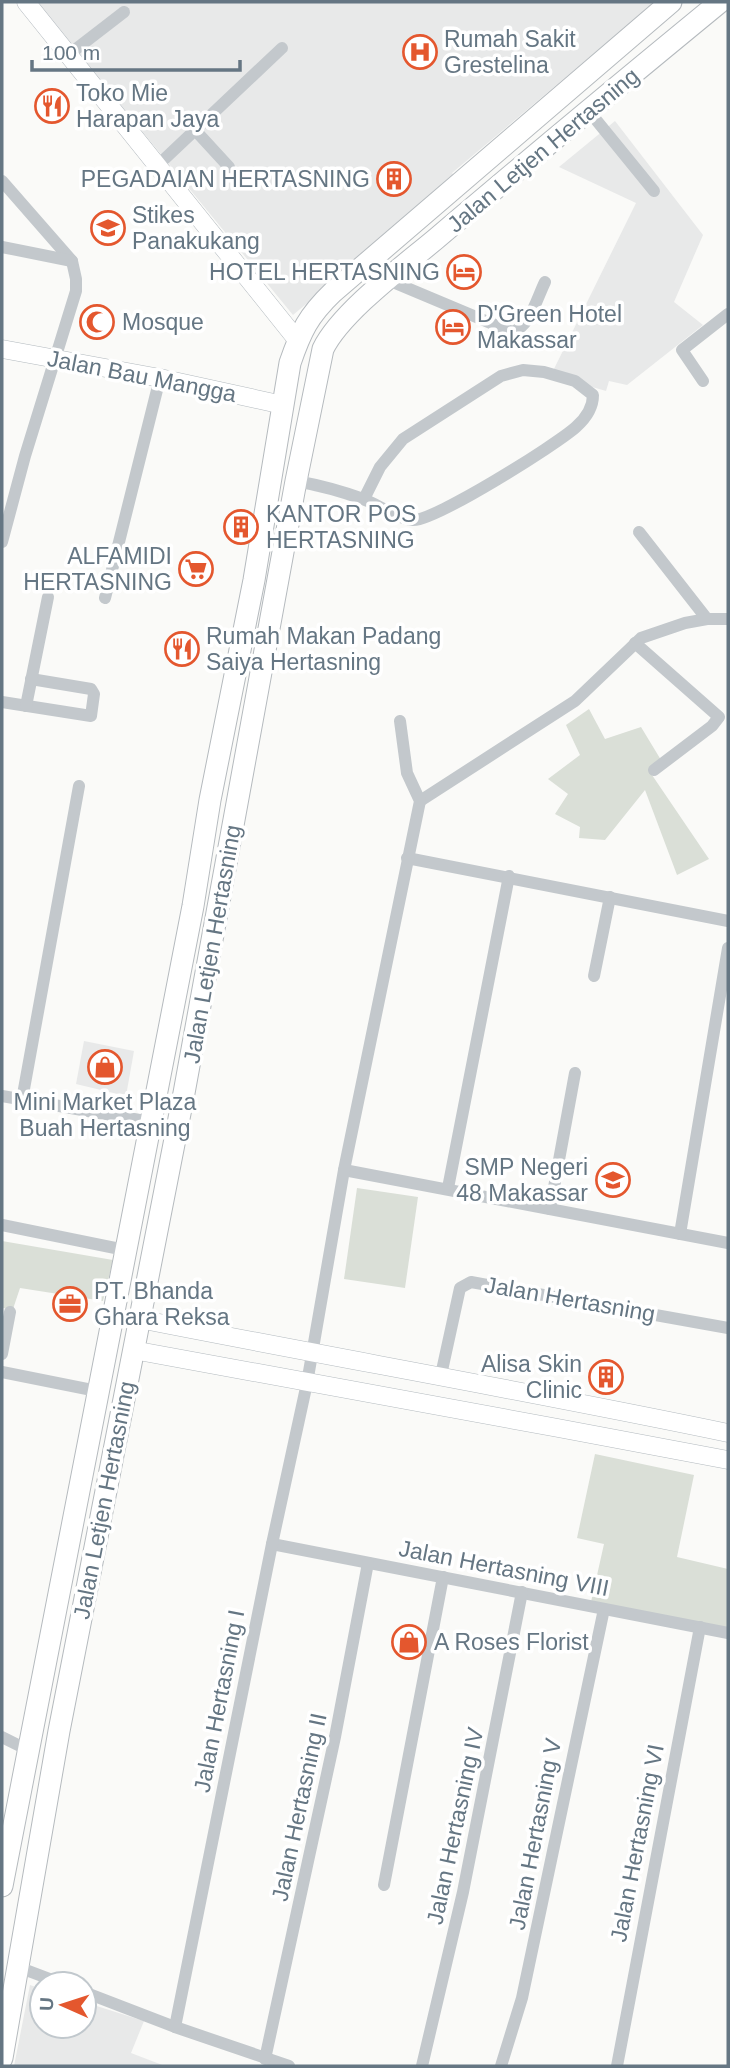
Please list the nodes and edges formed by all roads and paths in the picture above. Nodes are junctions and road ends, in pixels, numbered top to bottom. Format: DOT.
graph roads {
  1 [pos="26,2"];
  2 [pos="671,2"];
  3 [pos="720,2"];
  4 [pos="124,12"];
  5 [pos="621,44"];
  6 [pos="282,48"];
  7 [pos="67,56"];
  8 [pos="642,67"];
  9 [pos="588,110"];
  10 [pos="195,130"];
  11 [pos="156,167"];
  12 [pos="229,167"];
  13 [pos="2,181"];
  14 [pos="654,191"];
  15 [pos="2,247"];
  16 [pos="72,261"];
  17 [pos="388,280"];
  18 [pos="545,282"];
  19 [pos="728,314"];
  20 [pos="298,341"];
  21 [pos="2,349"];
  22 [pos="55,359"];
  23 [pos="160,378"];
  24 [pos="703,381"];
  25 [pos="283,405"];
  26 [pos="296,481"];
  27 [pos="364,499"];
  28 [pos="639,532"];
  29 [pos="2,542"];
  30 [pos="48,597"];
  31 [pos="105,598"];
  32 [pos="707,619"];
  33 [pos="728,619"];
  34 [pos="635,643"];
  35 [pos="31,679"];
  36 [pos="2,702"];
  37 [pos="26,706"];
  38 [pos="400,721"];
  39 [pos="654,771"];
  40 [pos="79,786"];
  41 [pos="420,801"];
  42 [pos="407,858"];
  43 [pos="509,876"];
  44 [pos="610,897"];
  45 [pos="193,906"];
  46 [pos="219,910"];
  47 [pos="728,921"];
  48 [pos="728,948"];
  49 [pos="594,976"];
  50 [pos="575,1073"];
  51 [pos="2,1096"];
  52 [pos="22,1100"];
  53 [pos="151,1122"];
  54 [pos="344,1170"];
  55 [pos="448,1188"];
  56 [pos="550,1209"];
  57 [pos="2,1225"];
  58 [pos="680,1234"];
  59 [pos="728,1243"];
  60 [pos="125,1250"];
  61 [pos="10,1312"];
  62 [pos="139,1319"];
  63 [pos="728,1328"];
  64 [pos="230,1337"];
  65 [pos="133,1350"];
  66 [pos="312,1353"];
  67 [pos="2,1354"];
  68 [pos="223,1367"];
  69 [pos="2,1372"];
  70 [pos="441,1375"];
  71 [pos="307,1383"];
  72 [pos="97,1391"];
  73 [pos="728,1433"];
  74 [pos="728,1460"];
  75 [pos="272,1544"];
  76 [pos="67,1557"];
  77 [pos="93,1560"];
  78 [pos="368,1563"];
  79 [pos="443,1577"];
  80 [pos="522,1592"];
  81 [pos="604,1609"];
  82 [pos="700,1628"];
  83 [pos="728,1633"];
  84 [pos="2,1737"];
  85 [pos="28,1750"];
  86 [pos="384,1885"];
  87 [pos="2,1886"];
  88 [pos="18,1967"];
  89 [pos="28,1971"];
  90 [pos="98,1997"];
  91 [pos="174,2027"];
  92 [pos="2,2058"];
  93 [pos="265,2059"];
  94 [pos="289,2066"];
  95 [pos="422,2066"];
  96 [pos="501,2066"];
  97 [pos="617,2066"];
  1 -- 7 [label="street"];
  2 -- 5 [label="main road, Jalan Letjen Hertasning"];
  3 -- 8 [label="main road, Jalan Letjen Hertasning"];
  4 -- 7 [label="street"];
  5 -- 8 [label="main road"];
  5 -- 20 [label="main road, Jalan Letjen Hertasning"];
  6 -- 10 [label="street"];
  7 -- 11 [label="street"];
  8 -- 9 [label="main road, Jalan Letjen Hertasning"];
  9 -- 14 [label="street"];
  9 -- 17 [label="main road, Jalan Letjen Hertasning"];
  10 -- 11 [label="street"];
  10 -- 12 [label="street"];
  11 -- 20 [label="street"];
  13 -- 16 [label="street"];
  15 -- 16 [label="street"];
  16 -- 22 [label="street"];
  17 -- 18 [label="street"];
  17 -- 26 [label="main road, Jalan Letjen Hertasning"];
  19 -- 24 [label="street"];
  20 -- 25 [label="main road, Jalan Letjen Hertasning"];
  21 -- 22 [label="street, Jalan Bau Mangga"];
  22 -- 23 [label="street, Jalan Bau Mangga"];
  22 -- 29 [label="street"];
  23 -- 25 [label="street, Jalan Bau Mangga"];
  23 -- 31 [label="street"];
  25 -- 45 [label="main road, Jalan Letjen Hertasning"];
  26 -- 27 [label="street"];
  26 -- 46 [label="main road, Jalan Letjen Hertasning"];
  27 -- 27 [label="street"];
  28 -- 32 [label="street"];
  30 -- 35 [label="street"];
  32 -- 33 [label="street"];
  32 -- 34 [label="street"];
  34 -- 39 [label="street"];
  34 -- 41 [label="street"];
  35 -- 37 [label="street"];
  35 -- 37 [label="street"];
  36 -- 37 [label="street"];
  38 -- 41 [label="street"];
  40 -- 52 [label="street"];
  41 -- 42 [label="street, Jalan Hertasning I"];
  42 -- 43 [label="street"];
  42 -- 54 [label="street, Jalan Hertasning I"];
  43 -- 44 [label="street"];
  43 -- 55 [label="street"];
  44 -- 47 [label="street"];
  44 -- 49 [label="street"];
  45 -- 46 [label="main road"];
  45 -- 53 [label="main road, Jalan Letjen Hertasning"];
  46 -- 62 [label="main road, Jalan Letjen Hertasning"];
  48 -- 58 [label="street"];
  50 -- 56 [label="street"];
  51 -- 52 [label="street"];
  52 -- 53 [label="street"];
  53 -- 60 [label="main road, Jalan Letjen Hertasning"];
  54 -- 55 [label="street"];
  54 -- 66 [label="street, Jalan Hertasning I"];
  55 -- 56 [label="street"];
  56 -- 58 [label="street"];
  57 -- 60 [label="street"];
  58 -- 59 [label="street"];
  60 -- 72 [label="main road, Jalan Letjen Hertasning"];
  61 -- 67 [label="street"];
  62 -- 64 [label="street"];
  62 -- 65 [label="main road, Jalan Letjen Hertasning"];
  63 -- 70 [label="street, Jalan Hertasning"];
  64 -- 66 [label="street"];
  64 -- 68 [label="street"];
  65 -- 68 [label="street"];
  65 -- 77 [label="main road, Jalan Letjen Hertasning"];
  66 -- 70 [label="street"];
  66 -- 71 [label="street, Jalan Hertasning I"];
  68 -- 71 [label="street"];
  69 -- 72 [label="street"];
  70 -- 73 [label="street"];
  71 -- 74 [label="street"];
  71 -- 75 [label="street, Jalan Hertasning I"];
  72 -- 76 [label="main road, Jalan Letjen Hertasning"];
  75 -- 78 [label="street, Jalan Hertasning VIII"];
  75 -- 91 [label="street, Jalan Hertasning I"];
  76 -- 77 [label="main road"];
  76 -- 85 [label="main road, Jalan Letjen Hertasning"];
  77 -- 88 [label="main road, Jalan Letjen Hertasning"];
  78 -- 79 [label="street, Jalan Hertasning VIII"];
  78 -- 93 [label="street, Jalan Hertasning II"];
  79 -- 80 [label="street, Jalan Hertasning VIII"];
  79 -- 86 [label="street"];
  80 -- 81 [label="street, Jalan Hertasning VIII"];
  80 -- 95 [label="street, Jalan Hertasning IV"];
  81 -- 82 [label="street, Jalan Hertasning VIII"];
  81 -- 96 [label="street, Jalan Hertasning V"];
  82 -- 83 [label="street, Jalan Hertasning VIII"];
  82 -- 97 [label="street, Jalan Hertasning VI"];
  84 -- 85 [label="street"];
  85 -- 87 [label="main road, Jalan Letjen Hertasning"];
  88 -- 89 [label="street"];
  88 -- 92 [label="main road, Jalan Letjen Hertasning"];
  90 -- 91 [label="street"];
  91 -- 93 [label="street"];
  93 -- 94 [label="street"];
}
